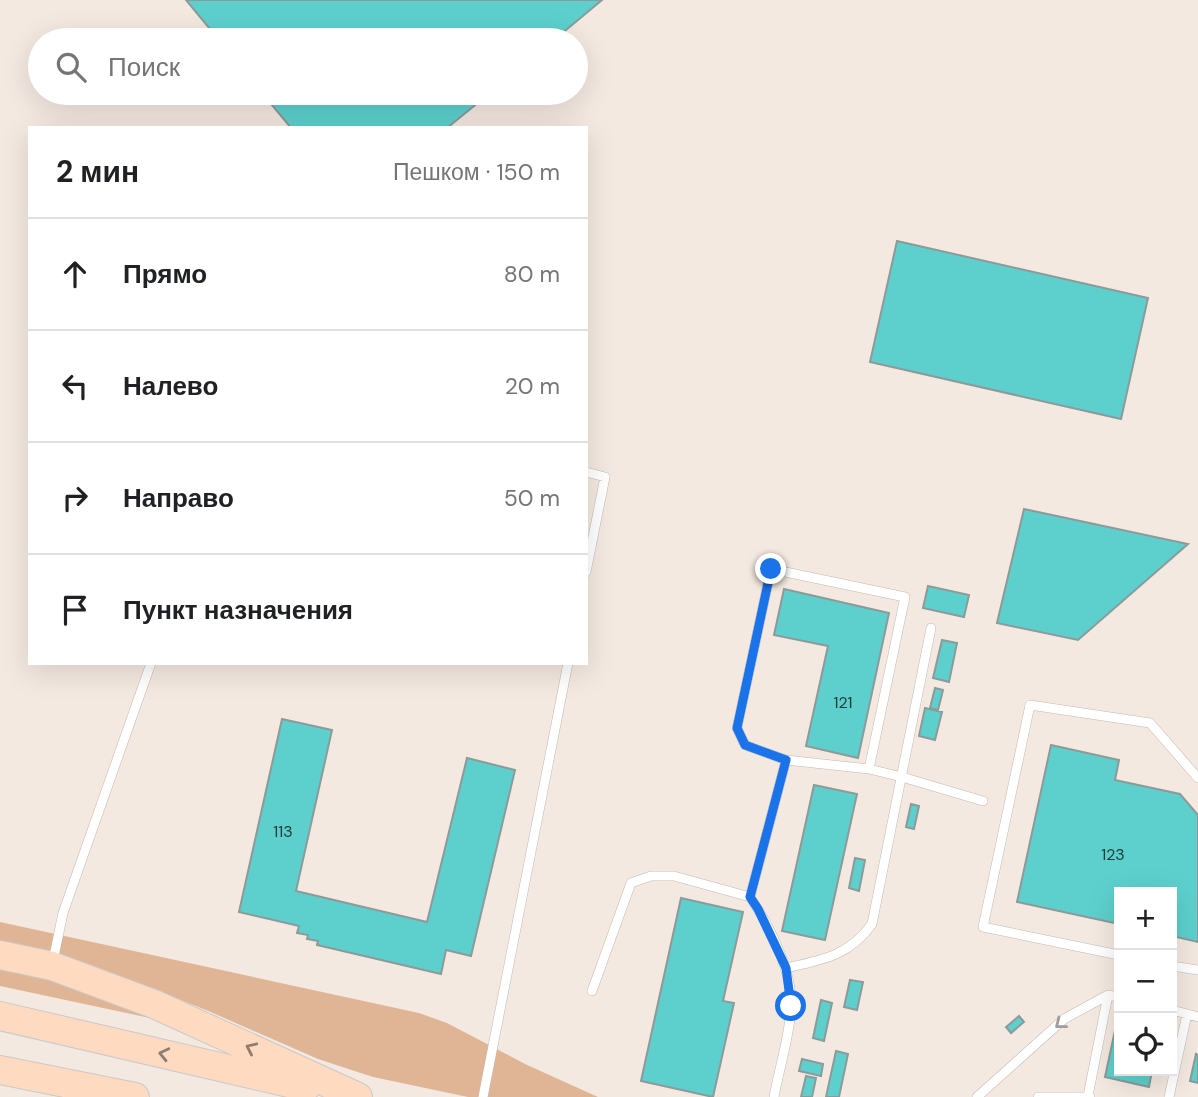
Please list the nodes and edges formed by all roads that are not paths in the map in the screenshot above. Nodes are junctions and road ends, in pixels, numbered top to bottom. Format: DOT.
graph roads {
  1 [pos="588,473"];
  2 [pos="588,562"];
  3 [pos="931,628"];
  4 [pos="150,665"];
  5 [pos="568,665"];
  6 [pos="786,760"];
  7 [pos="869,769"];
  8 [pos="902,777"];
  9 [pos="1198,778"];
  10 [pos="983,802"];
  11 [pos="750,897"];
  12 [pos="1114,954"];
  13 [pos="0,955"];
  14 [pos="52,967"];
  15 [pos="786,968"];
  16 [pos="1177,968"];
  17 [pos="1198,971"];
  18 [pos="592,991"];
  19 [pos="1108,995"];
  20 [pos="1114,996"];
  21 [pos="1177,1011"];
  22 [pos="1187,1014"];
  23 [pos="0,1016"];
  24 [pos="1198,1017"];
  25 [pos="0,1070"];
  26 [pos="135,1097"];
  27 [pos="350,1097"];
  28 [pos="358,1097"];
  29 [pos="483,1097"];
  30 [pos="774,1097"];
  31 [pos="977,1097"];
  32 [pos="1038,1097"];
  33 [pos="1089,1097"];
  34 [pos="1169,1097"];
  1 -- 2 [label="lane"];
  3 -- 8 [label="lane"];
  4 -- 14 [label="lane"];
  5 -- 29 [label="lane"];
  6 -- 7 [label="lane"];
  6 -- 7 [label="lane"];
  6 -- 11 [label="lane"];
  7 -- 8 [label="lane"];
  8 -- 10 [label="lane"];
  8 -- 15 [label="lane"];
  9 -- 12 [label="lane"];
  11 -- 15 [label="lane"];
  11 -- 18 [label="lane"];
  13 -- 14 [label="main road"];
  28 -- 14 [label="main road, one-way"];
  15 -- 30 [label="lane"];
  16 -- 17 [label="lane"];
  19 -- 20 [label="lane"];
  19 -- 31 [label="lane, one-way"];
  19 -- 33 [label="lane"];
  21 -- 22 [label="lane"];
  22 -- 24 [label="lane"];
  22 -- 34 [label="lane"];
  27 -- 23 [label="main road, one-way"];
  25 -- 26 [label="main road"];
  32 -- 33 [label="lane"];
}
